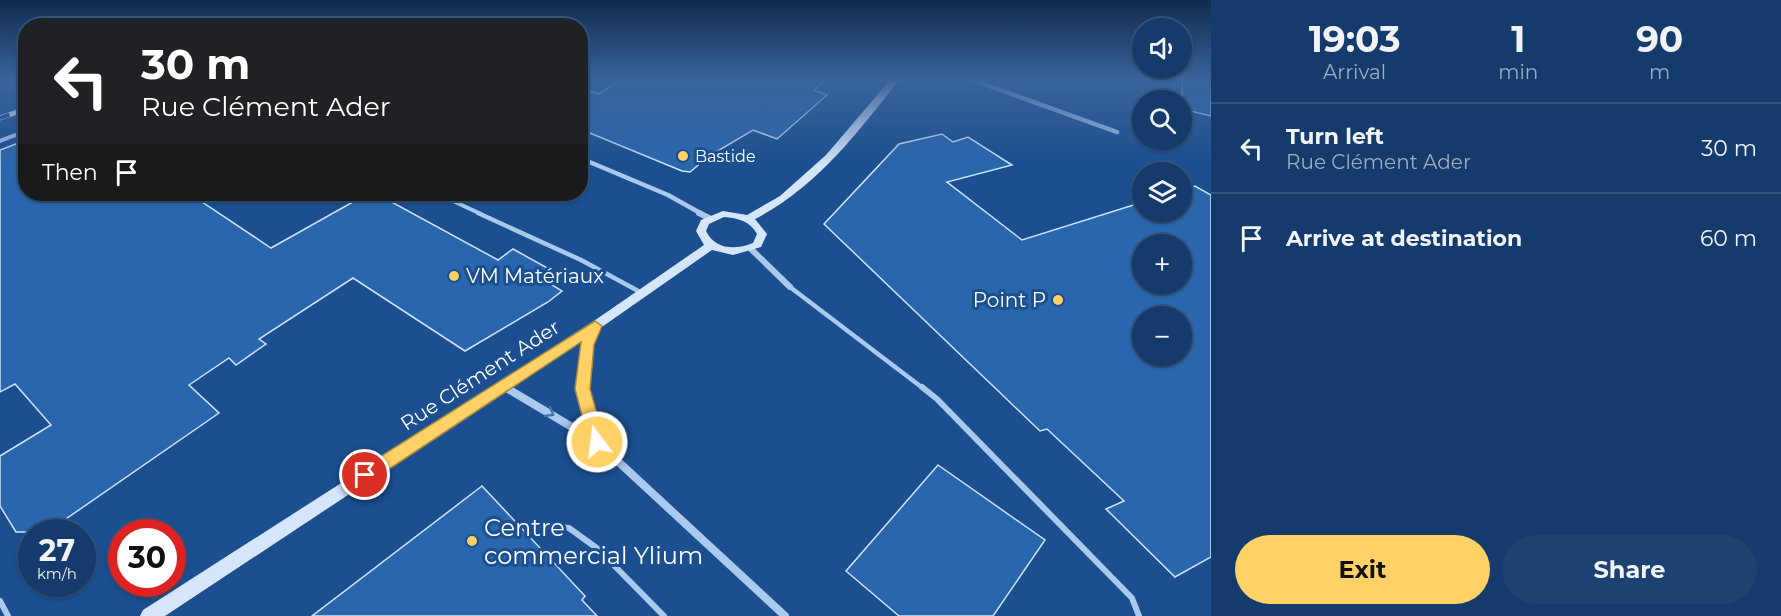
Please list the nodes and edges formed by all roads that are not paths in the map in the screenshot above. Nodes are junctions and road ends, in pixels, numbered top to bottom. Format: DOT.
graph roads {
  1 [pos="872,108"];
  2 [pos="1048,108"];
  3 [pos="1117,132"];
  4 [pos="18,134"];
  5 [pos="0,141"];
  6 [pos="588,161"];
  7 [pos="453,201"];
  8 [pos="709,218"];
  9 [pos="748,218"];
  10 [pos="711,245"];
  11 [pos="751,249"];
  12 [pos="790,287"];
  13 [pos="642,293"];
  14 [pos="595,326"];
  15 [pos="502,386"];
  16 [pos="597,442"];
  17 [pos="542,525"];
  18 [pos="0,601"];
  19 [pos="8,616"];
  20 [pos="149,616"];
  21 [pos="664,616"];
  22 [pos="785,616"];
  23 [pos="1139,616"];
  1 -- 9 [label="street"];
  2 -- 3 [label="street"];
  4 -- 5 [label="lane"];
  6 -- 8 [label="street"];
  7 -- 13 [label="lane"];
  8 -- 9 [label="street"];
  8 -- 10 [label="street"];
  9 -- 11 [label="street"];
  10 -- 11 [label="street"];
  10 -- 13 [label="street, Rue Clément Ader"];
  11 -- 12 [label="street"];
  12 -- 23 [label="lane"];
  13 -- 14 [label="street, Rue Clément Ader"];
  14 -- 15 [label="street, Rue Clément Ader"];
  14 -- 16 [label="street"];
  15 -- 16 [label="street, one-way"];
  15 -- 20 [label="street, Rue Clément Ader"];
  16 -- 22 [label="street"];
  17 -- 21 [label="lane"];
  18 -- 19 [label="lane"];
}
